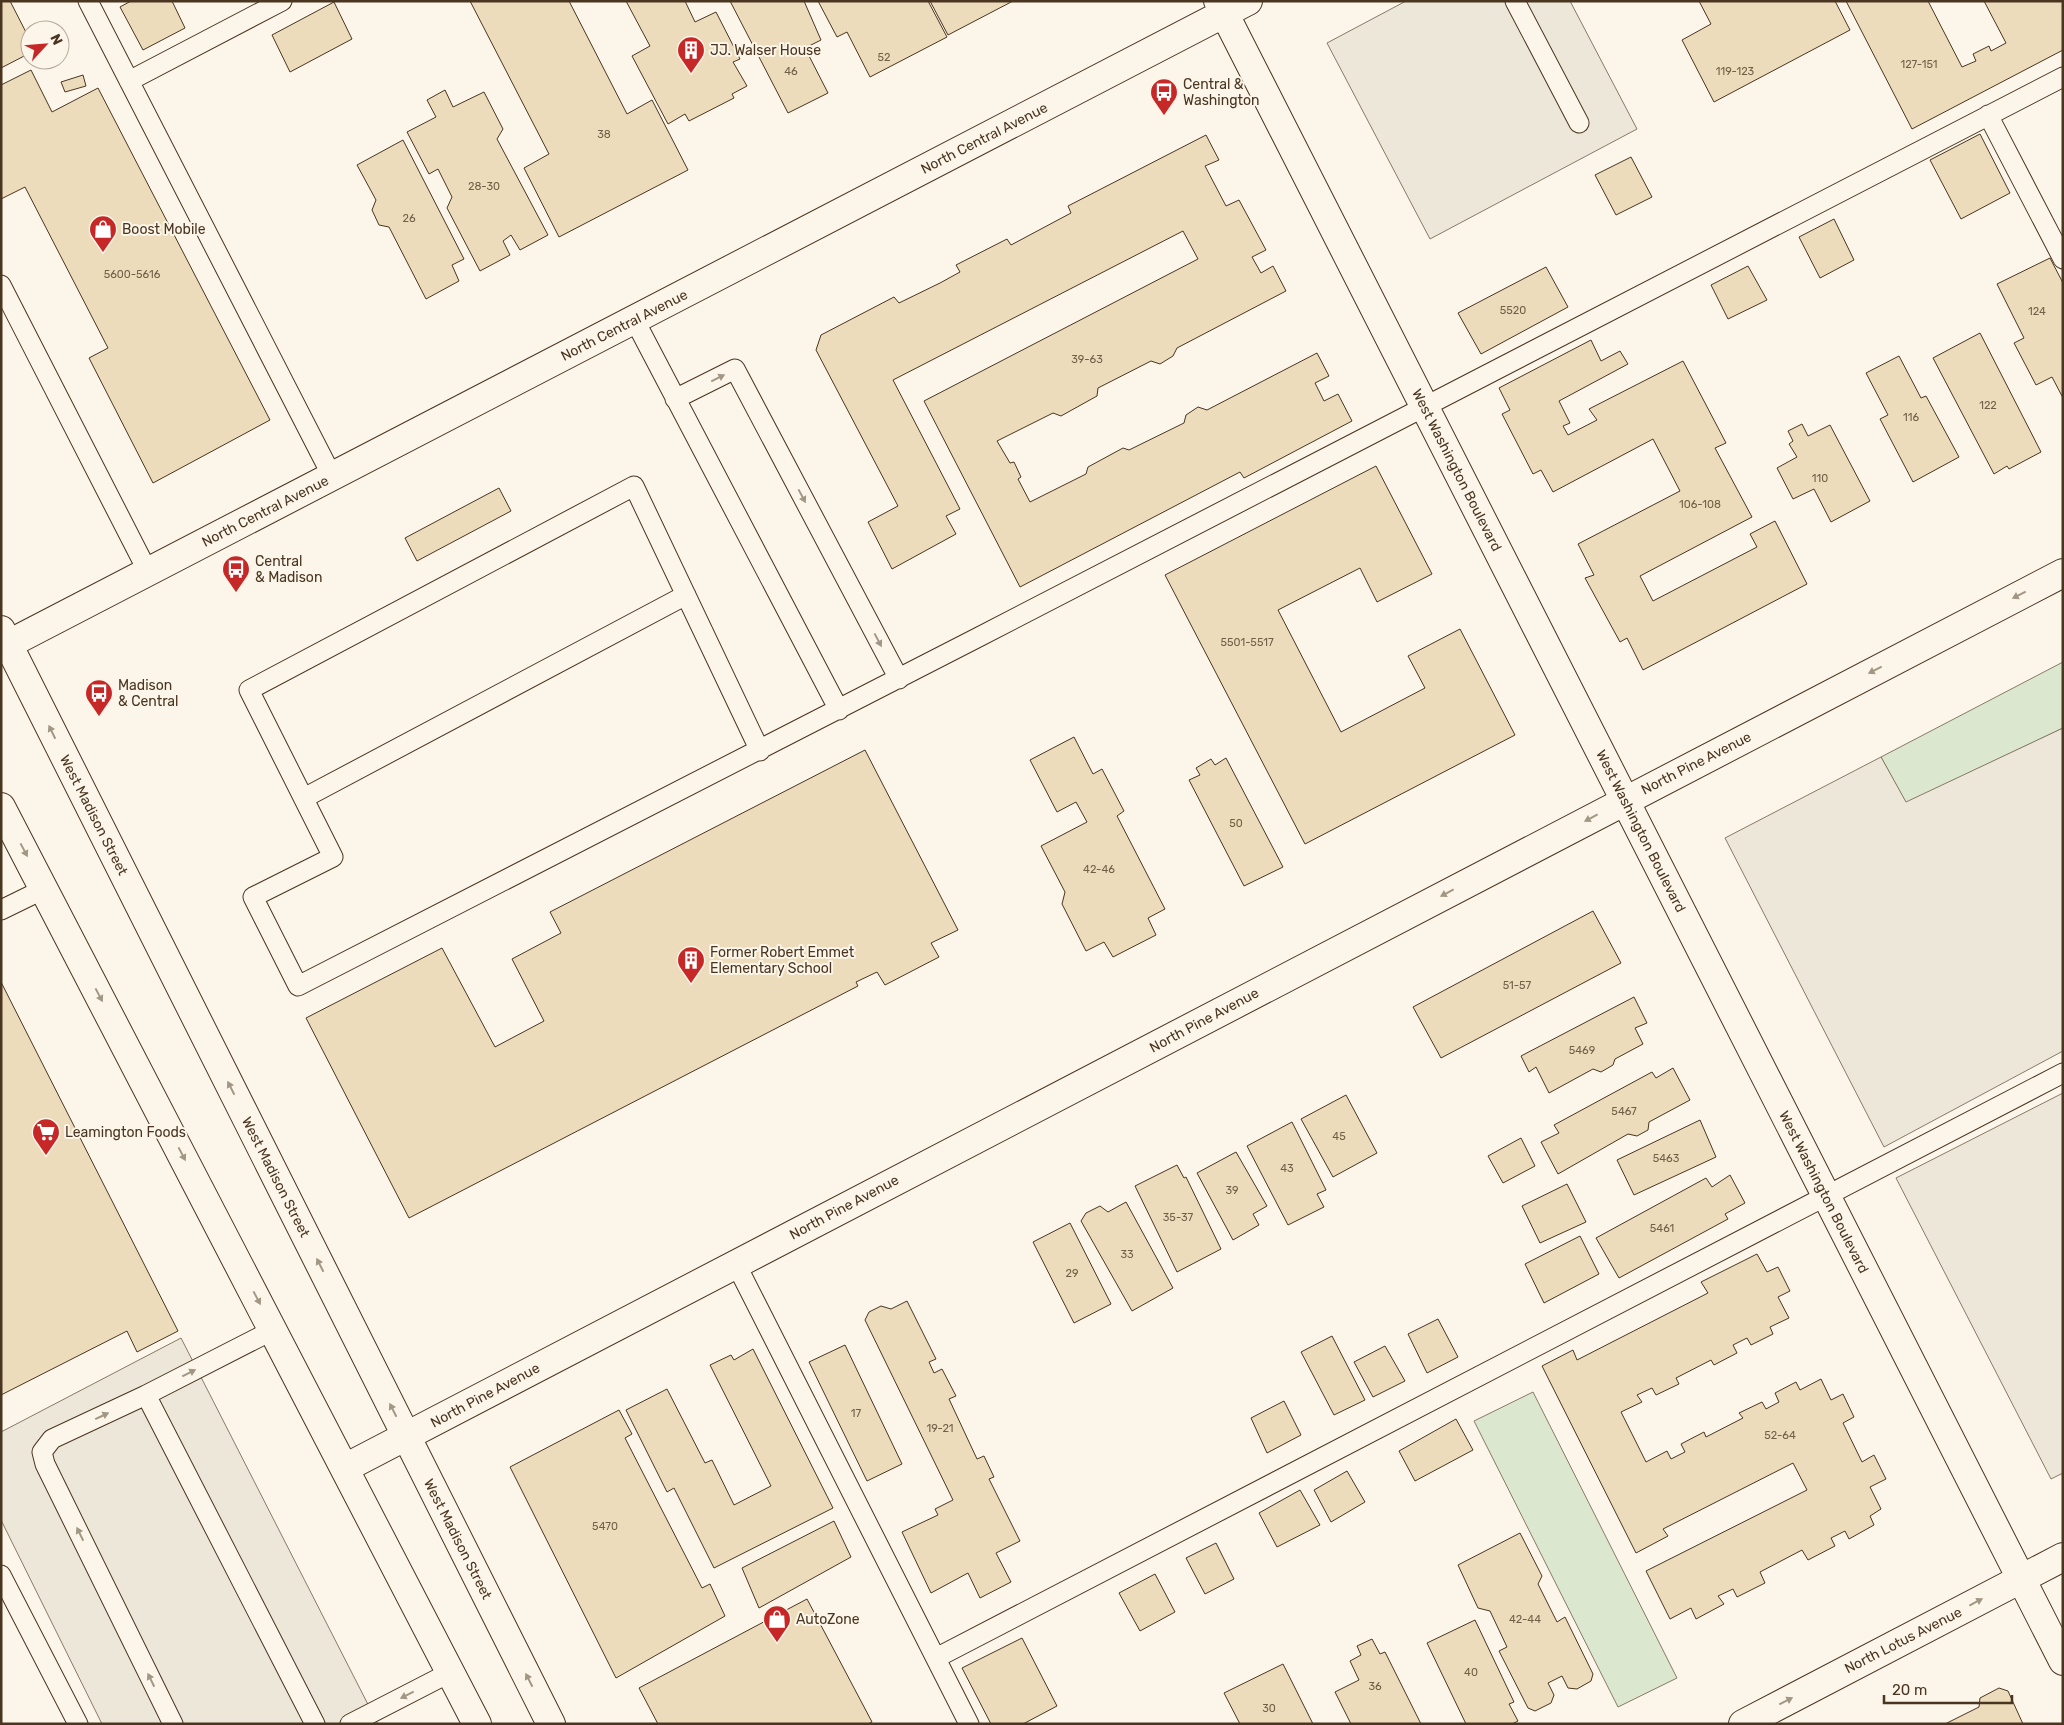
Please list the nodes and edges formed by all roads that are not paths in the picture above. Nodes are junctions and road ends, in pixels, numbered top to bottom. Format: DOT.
graph roads {
  1 [pos="88,1"];
  2 [pos="282,1"];
  3 [pos="1515,1"];
  4 [pos="1230,5"];
  5 [pos="2063,77"];
  6 [pos="129,81"];
  7 [pos="1988,115"];
  8 [pos="1579,123"];
  9 [pos="2063,259"];
  10 [pos="1,285"];
  11 [pos="634,320"];
  12 [pos="674,399"];
  13 [pos="1424,405"];
  14 [pos="332,476"];
  15 [pos="148,572"];
  16 [pos="2063,572"];
  17 [pos="686,596"];
  18 [pos="4,641"];
  19 [pos="899,679"];
  20 [pos="839,710"];
  21 [pos="760,751"];
  22 [pos="304,798"];
  23 [pos="1625,800"];
  24 [pos="1,807"];
  25 [pos="44,889"];
  26 [pos="1,910"];
  27 [pos="2063,1073"];
  28 [pos="1826,1196"];
  29 [pos="736,1264"];
  30 [pos="273,1330"];
  31 [pos="146,1395"];
  32 [pos="406,1436"];
  33 [pos="345,1468"];
  34 [pos="2063,1557"];
  35 [pos="1,1575"];
  36 [pos="2020,1579"];
  37 [pos="936,1658"];
  38 [pos="2063,1661"];
  39 [pos="451,1672"];
  40 [pos="78,1724"];
  41 [pos="173,1724"];
  42 [pos="315,1724"];
  43 [pos="350,1724"];
  44 [pos="477,1724"];
  45 [pos="551,1724"];
  46 [pos="969,1724"];
  47 [pos="1742,1724"];
  1 -- 6 [label="lane"];
  2 -- 6 [label="lane"];
  3 -- 8 [label="lane"];
  4 -- 11 [label="street, North Central Avenue"];
  4 -- 13 [label="street, West Washington Boulevard"];
  5 -- 7 [label="lane"];
  6 -- 14 [label="lane"];
  7 -- 9 [label="lane"];
  7 -- 13 [label="lane"];
  10 -- 15 [label="lane"];
  11 -- 12 [label="lane"];
  11 -- 14 [label="street, North Central Avenue"];
  12 -- 19 [label="lane, one-way"];
  12 -- 20 [label="lane"];
  13 -- 19 [label="lane"];
  13 -- 23 [label="street, West Washington Boulevard"];
  14 -- 15 [label="street, North Central Avenue"];
  15 -- 18 [label="street, North Central Avenue"];
  16 -- 23 [label="street, North Pine Avenue, one-way"];
  17 -- 21 [label="lane"];
  17 -- 22 [label="lane"];
  17 -- 22 [label="lane"];
  32 -- 18 [label="street, West Madison Street, one-way"];
  19 -- 20 [label="lane"];
  20 -- 21 [label="lane"];
  21 -- 22 [label="lane"];
  23 -- 28 [label="street, West Washington Boulevard"];
  23 -- 29 [label="street, North Pine Avenue, one-way"];
  24 -- 25 [label="street, one-way"];
  25 -- 26 [label="lane"];
  25 -- 30 [label="street, one-way"];
  27 -- 28 [label="lane"];
  28 -- 36 [label="street, West Washington Boulevard"];
  28 -- 37 [label="lane"];
  29 -- 32 [label="street, North Pine Avenue"];
  29 -- 37 [label="lane"];
  31 -- 30 [label="lane, one-way"];
  30 -- 33 [label="street"];
  41 -- 31 [label="lane, one-way"];
  31 -- 42 [label="lane"];
  32 -- 33 [label="street, North Pine Avenue"];
  45 -- 32 [label="street, West Madison Street, one-way"];
  33 -- 39 [label="street"];
  34 -- 36 [label="street, North Lotus Avenue"];
  35 -- 40 [label="lane"];
  36 -- 38 [label="street, West Washington Boulevard"];
  47 -- 36 [label="street, North Lotus Avenue, one-way"];
  37 -- 46 [label="lane"];
  39 -- 43 [label="lane, one-way"];
  39 -- 44 [label="street"];
}
